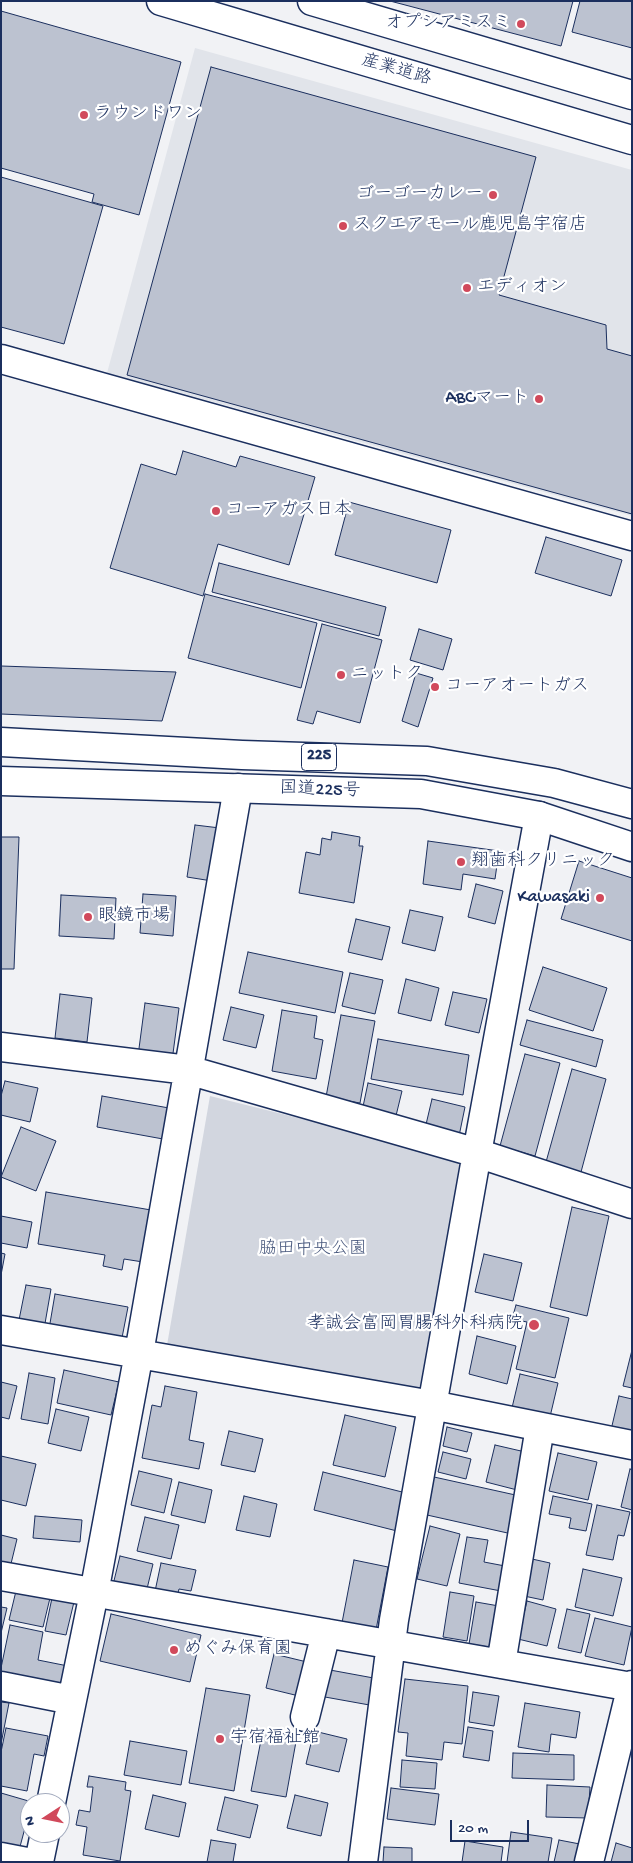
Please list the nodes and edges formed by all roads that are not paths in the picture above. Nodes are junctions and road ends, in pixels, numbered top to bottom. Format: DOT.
graph roads {
  1 [pos="161,1"];
  2 [pos="312,1"];
  3 [pos="632,95"];
  4 [pos="632,140"];
  5 [pos="1,359"];
  6 [pos="632,536"];
  7 [pos="1,742"];
  8 [pos="1,781"];
  9 [pos="238,788"];
  10 [pos="632,804"];
  11 [pos="539,816"];
  12 [pos="632,848"];
  13 [pos="1,1047"];
  14 [pos="188,1070"];
  15 [pos="476,1153"];
  16 [pos="632,1204"];
  17 [pos="1,1330"];
  18 [pos="139,1353"];
  19 [pos="432,1405"];
  20 [pos="540,1427"];
  21 [pos="632,1445"];
  22 [pos="1,1576"];
  23 [pos="94,1593"];
  24 [pos="326,1633"];
  25 [pos="391,1645"];
  26 [pos="501,1664"];
  27 [pos="1,1686"];
  28 [pos="632,1686"];
  29 [pos="72,1700"];
  30 [pos="305,1716"];
  31 [pos="53,1793"];
  32 [pos="43,1843"];
  33 [pos="1,1857"];
  34 [pos="27,1862"];
  35 [pos="39,1862"];
  36 [pos="362,1862"];
  37 [pos="588,1862"];
  1 -- 4 [label="main road, 産業道路"];
  2 -- 3 [label="main road"];
  5 -- 6 [label="main road"];
  7 -- 10 [label="main road, 国道225号 / 225"];
  8 -- 9 [label="main road, 国道225号 / 225"];
  9 -- 11 [label="main road, 国道225号 / 225"];
  9 -- 14 [label="main road"];
  11 -- 12 [label="main road, 国道225号 / 225"];
  11 -- 15 [label="main road"];
  13 -- 14 [label="main road"];
  14 -- 15 [label="main road"];
  14 -- 18 [label="main road"];
  15 -- 16 [label="main road"];
  15 -- 19 [label="main road"];
  17 -- 18 [label="main road"];
  18 -- 19 [label="main road"];
  18 -- 23 [label="main road"];
  19 -- 20 [label="main road"];
  19 -- 25 [label="main road"];
  20 -- 21 [label="main road"];
  20 -- 26 [label="main road"];
  22 -- 23 [label="main road"];
  23 -- 24 [label="main road"];
  23 -- 29 [label="main road"];
  24 -- 25 [label="main road"];
  24 -- 30 [label="main road"];
  25 -- 26 [label="main road"];
  25 -- 36 [label="main road"];
  26 -- 28 [label="main road"];
  27 -- 29 [label="main road"];
  28 -- 37 [label="main road"];
  29 -- 31 [label="main road"];
  32 -- 35 [label="main road"];
  33 -- 34 [label="main road"];
}
